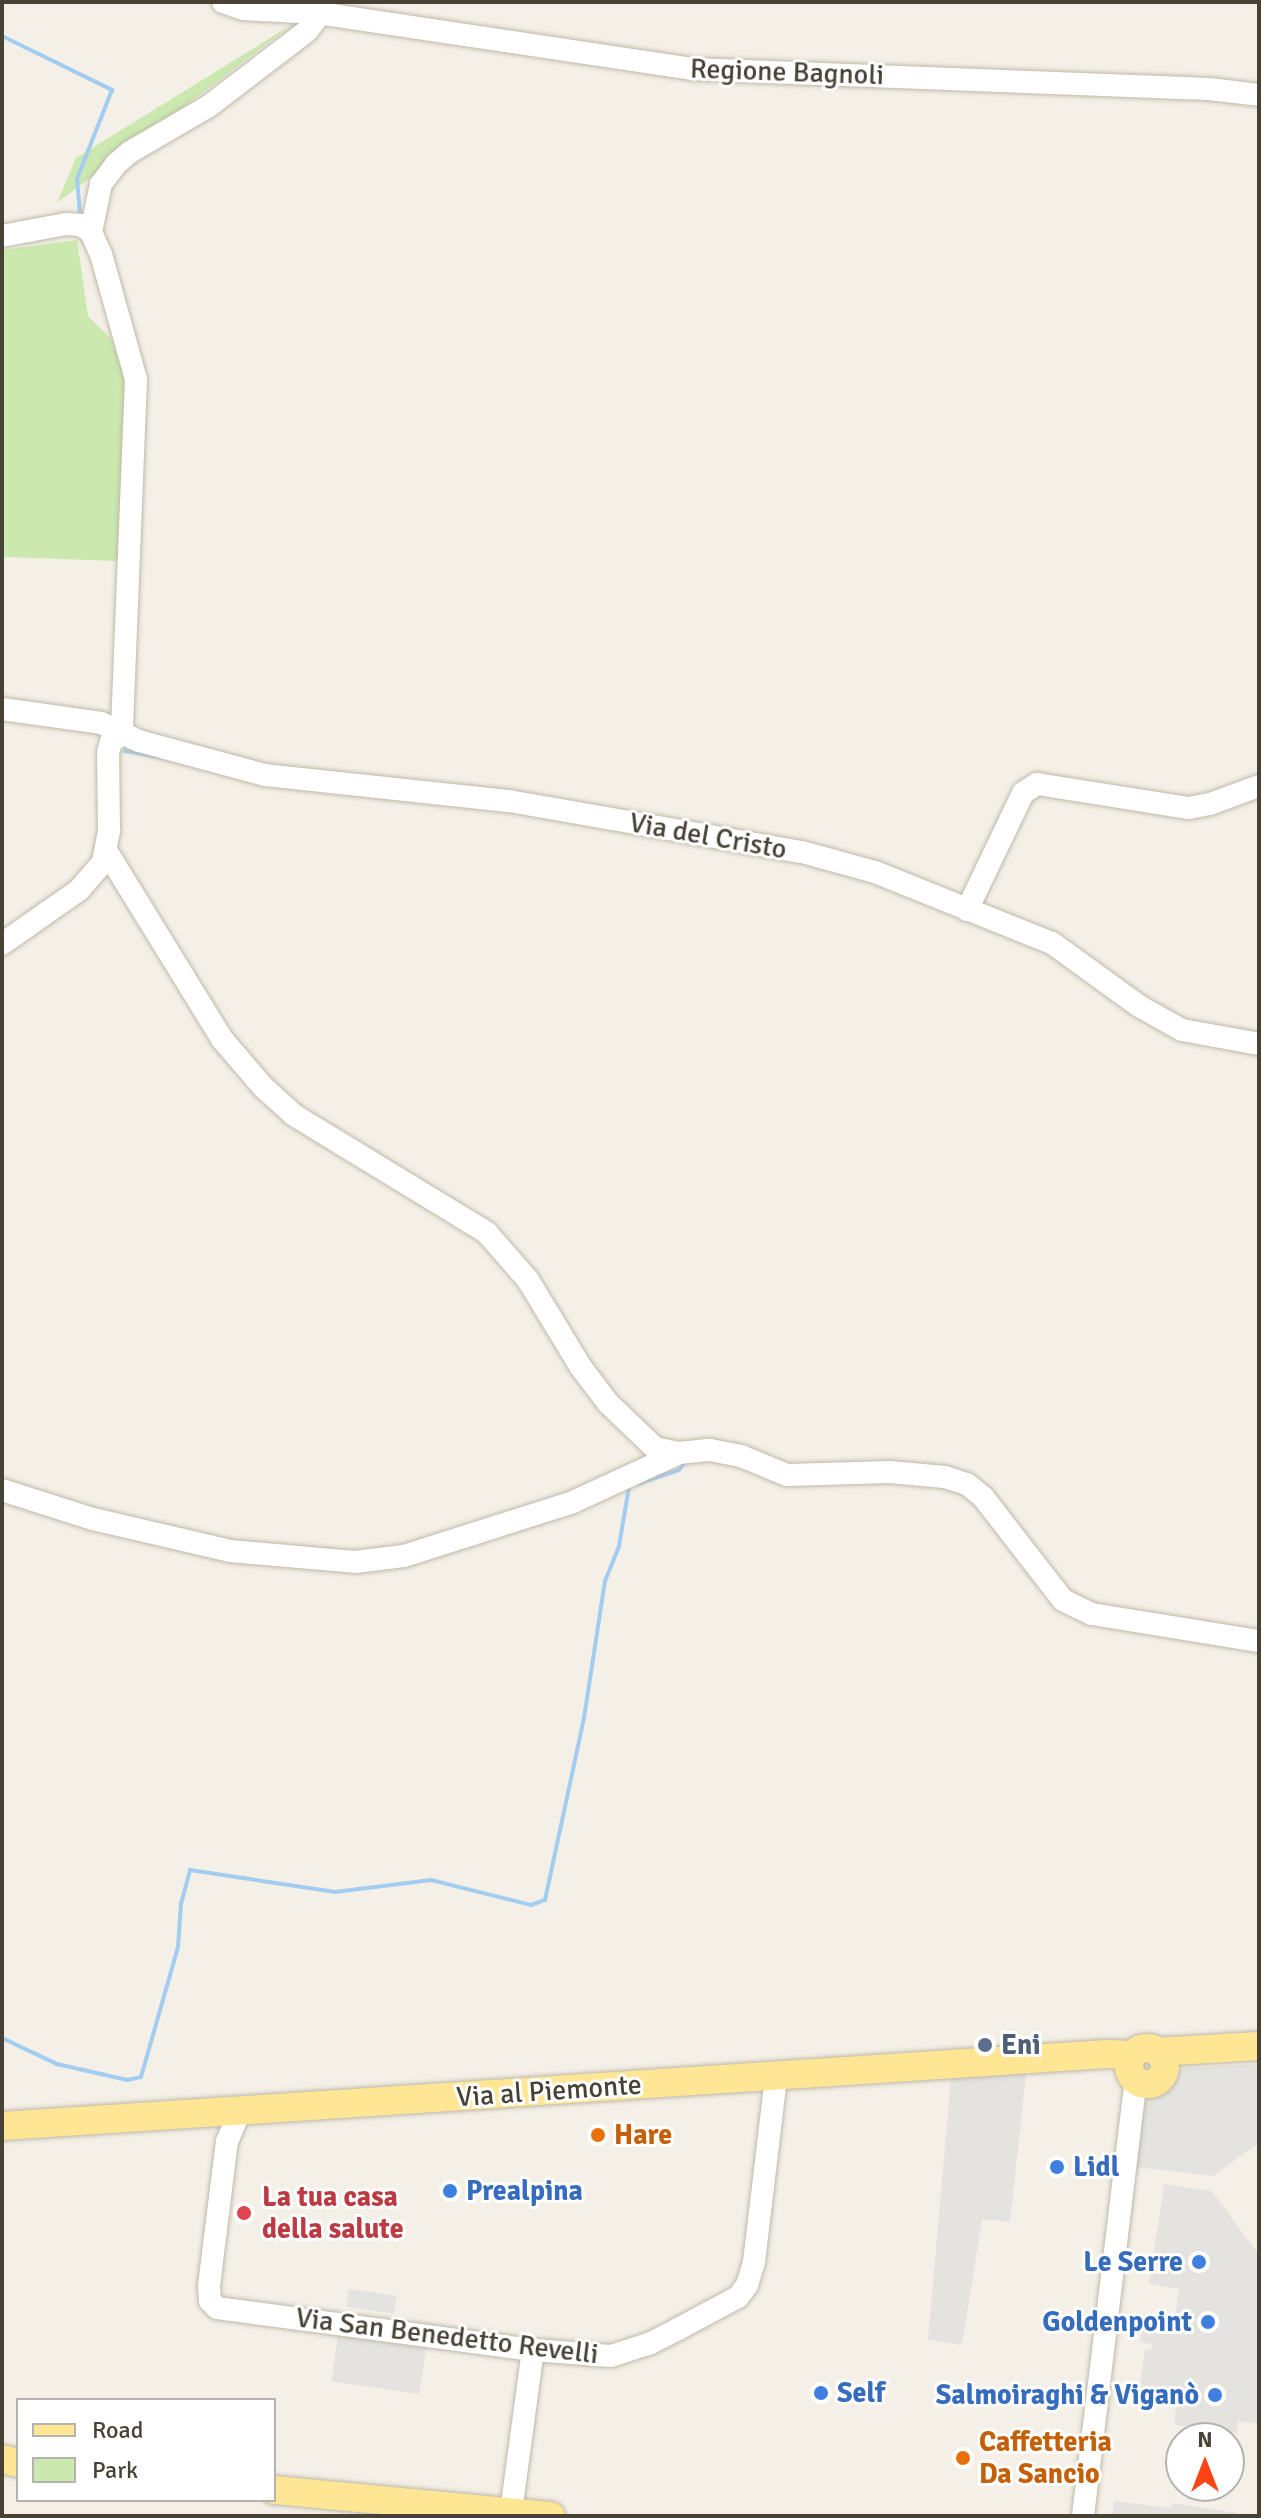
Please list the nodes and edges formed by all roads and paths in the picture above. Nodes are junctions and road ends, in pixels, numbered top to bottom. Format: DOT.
graph roads {
  1 [pos="223,2"];
  2 [pos="324,8"];
  3 [pos="1259,95"];
  4 [pos="91,232"];
  5 [pos="2,236"];
  6 [pos="2,709"];
  7 [pos="122,734"];
  8 [pos="1259,786"];
  9 [pos="107,799"];
  10 [pos="107,852"];
  11 [pos="65,900"];
  12 [pos="967,910"];
  13 [pos="2,944"];
  14 [pos="1259,1044"];
  15 [pos="679,1453"];
  16 [pos="2,1490"];
  17 [pos="1259,1641"];
  18 [pos="1259,2046"];
  19 [pos="1145,2068"];
  20 [pos="776,2077"];
  21 [pos="240,2111"];
  22 [pos="5,2124"];
  23 [pos="533,2350"];
  24 [pos="276,2490"];
  25 [pos="511,2512"];
  26 [pos="551,2516"];
  27 [pos="1083,2516"];
  1 -- 2 [label="street, Regione Bagnoli"];
  2 -- 3 [label="street, Regione Bagnoli"];
  2 -- 4 [label="street"];
  4 -- 5 [label="street"];
  4 -- 7 [label="street"];
  6 -- 7 [label="street, Via del Cristo"];
  7 -- 9 [label="street"];
  7 -- 12 [label="street, Via del Cristo"];
  8 -- 12 [label="street"];
  9 -- 10 [label="street"];
  9 -- 11 [label="street"];
  10 -- 11 [label="street"];
  10 -- 15 [label="street"];
  11 -- 13 [label="street"];
  12 -- 14 [label="street, Via del Cristo"];
  15 -- 16 [label="street"];
  15 -- 17 [label="street"];
  18 -- 19 [label="main road, Via al Piemonte"];
  19 -- 20 [label="main road, Via al Piemonte"];
  19 -- 27 [label="street"];
  20 -- 21 [label="main road, Via al Piemonte"];
  20 -- 23 [label="street, Via San Benedetto Revelli"];
  21 -- 22 [label="main road, Via al Piemonte"];
  21 -- 23 [label="street, Via San Benedetto Revelli"];
  23 -- 25 [label="street"];
  24 -- 25 [label="main road"];
  25 -- 26 [label="main road"];
}
